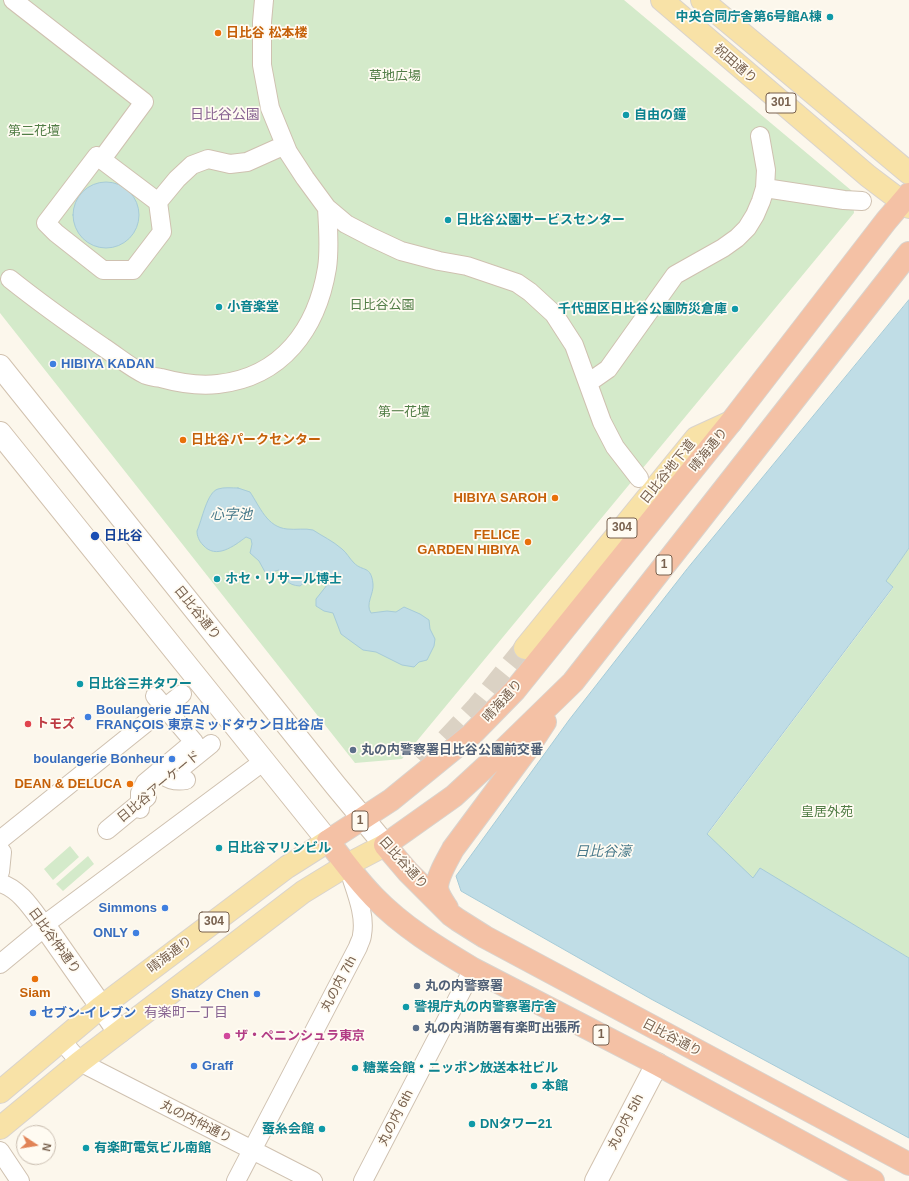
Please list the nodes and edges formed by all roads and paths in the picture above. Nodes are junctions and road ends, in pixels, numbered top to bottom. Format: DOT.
graph roads {
  1 [pos="13,0"];
  2 [pos="264,0"];
  3 [pos="662,0"];
  4 [pos="702,0"];
  5 [pos="760,136"];
  6 [pos="285,145"];
  7 [pos="102,159"];
  8 [pos="909,173"];
  9 [pos="765,188"];
  10 [pos="862,201"];
  11 [pos="907,201"];
  12 [pos="158,202"];
  13 [pos="327,208"];
  14 [pos="909,253"];
  15 [pos="10,279"];
  16 [pos="0,366"];
  17 [pos="588,383"];
  18 [pos="731,422"];
  19 [pos="0,433"];
  20 [pos="640,478"];
  21 [pos="525,648"];
  22 [pos="573,682"];
  23 [pos="182,694"];
  24 [pos="155,696"];
  25 [pos="211,744"];
  26 [pos="264,761"];
  27 [pos="158,772"];
  28 [pos="186,780"];
  29 [pos="140,809"];
  30 [pos="363,818"];
  31 [pos="107,830"];
  32 [pos="0,840"];
  33 [pos="328,841"];
  34 [pos="385,845"];
  35 [pos="0,850"];
  36 [pos="347,865"];
  37 [pos="0,872"];
  38 [pos="0,883"];
  39 [pos="451,914"];
  40 [pos="45,926"];
  41 [pos="0,964"];
  42 [pos="473,969"];
  43 [pos="101,1007"];
  44 [pos="120,1032"];
  45 [pos="61,1040"];
  46 [pos="80,1062"];
  47 [pos="657,1064"];
  48 [pos="0,1092"];
  49 [pos="0,1128"];
  50 [pos="0,1151"];
  51 [pos="252,1151"];
  52 [pos="909,1164"];
  53 [pos="20,1181"];
  54 [pos="236,1181"];
  55 [pos="312,1181"];
  56 [pos="363,1181"];
  57 [pos="596,1181"];
  58 [pos="873,1181"];
  1 -- 7 [label="street"];
  2 -- 6 [label="street"];
  3 -- 11 [label="main road, 祝田通り / 301"];
  4 -- 8 [label="main road, 祝田通り / 301"];
  5 -- 9 [label="street"];
  6 -- 12 [label="street"];
  6 -- 13 [label="street"];
  7 -- 12 [label="street"];
  7 -- 12 [label="street"];
  9 -- 10 [label="street"];
  9 -- 17 [label="street"];
  11 -- 18 [label="highway, 晴海通り / 1"];
  13 -- 15 [label="street"];
  13 -- 17 [label="street"];
  14 -- 22 [label="highway, 1"];
  16 -- 30 [label="main road, 日比谷通り"];
  17 -- 20 [label="street"];
  18 -- 21 [label="main road, 日比谷地下道 / 304"];
  18 -- 30 [label="highway, 晴海通り / 1"];
  19 -- 26 [label="main road"];
  22 -- 34 [label="highway, 1"];
  22 -- 39 [label="highway, 1"];
  23 -- 32 [label="street"];
  24 -- 27 [label="street"];
  25 -- 31 [label="street, 日比谷アーケード"];
  26 -- 33 [label="main road"];
  26 -- 40 [label="street"];
  27 -- 28 [label="street"];
  27 -- 29 [label="street"];
  30 -- 33 [label="highway, 晴海通り / 1"];
  30 -- 34 [label="main road, 日比谷通り"];
  33 -- 36 [label="highway, 1"];
  33 -- 43 [label="main road, 晴海通り / 304"];
  34 -- 36 [label="main road, 304"];
  34 -- 39 [label="highway, 日比谷通り / 1"];
  35 -- 37 [label="street"];
  36 -- 42 [label="highway, 1"];
  36 -- 44 [label="main road, 304"];
  36 -- 51 [label="street, 丸の内 7th"];
  38 -- 40 [label="street, 日比谷仲通り"];
  39 -- 52 [label="highway, 日比谷通り / 1"];
  40 -- 41 [label="street"];
  40 -- 43 [label="main road, 日比谷仲通り"];
  42 -- 47 [label="highway, 1"];
  42 -- 56 [label="street, 丸の内 6th"];
  43 -- 44 [label="main road, 日比谷仲通り"];
  43 -- 45 [label="main road, 晴海通り / 304"];
  44 -- 46 [label="main road, 304"];
  45 -- 46 [label="street"];
  45 -- 48 [label="main road, 晴海通り / 304"];
  46 -- 49 [label="main road, 304"];
  46 -- 51 [label="street, 丸の内仲通り"];
  47 -- 57 [label="main road, 丸の内 5th"];
  47 -- 58 [label="highway, 1"];
  50 -- 53 [label="street"];
  51 -- 54 [label="street, 丸の内 7th"];
  51 -- 55 [label="street, 丸の内仲通り"];
}
